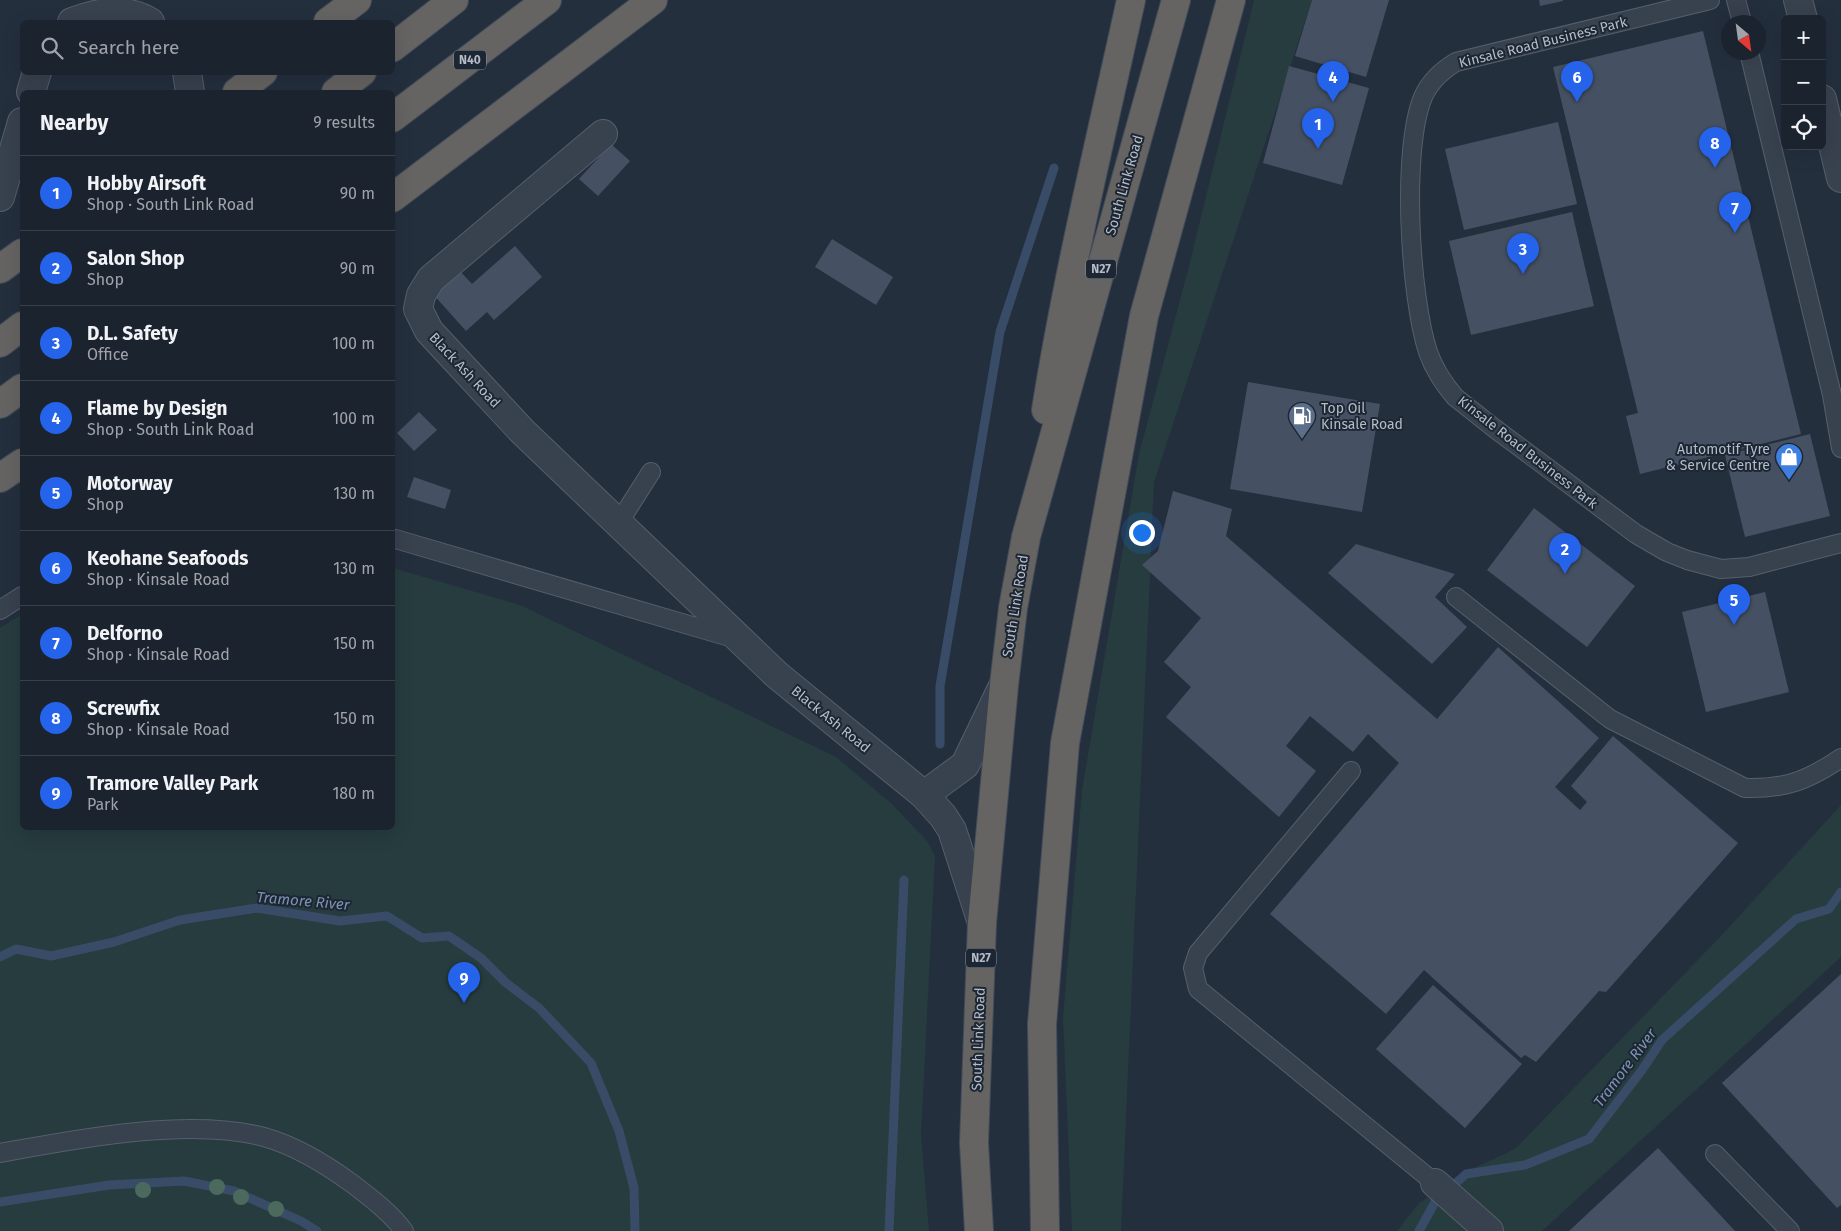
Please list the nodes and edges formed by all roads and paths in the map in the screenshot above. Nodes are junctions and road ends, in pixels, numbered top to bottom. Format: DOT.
graph roads {
  1 [pos="357,0"];
  2 [pos="454,0"];
  3 [pos="547,0"];
  4 [pos="653,0"];
  5 [pos="1131,0"];
  6 [pos="1176,0"];
  7 [pos="1231,0"];
  8 [pos="1710,0"];
  9 [pos="1736,0"];
  10 [pos="1798,0"];
  11 [pos="1740,15"];
  12 [pos="1802,15"];
  13 [pos="78,20"];
  14 [pos="145,20"];
  15 [pos="331,20"];
  16 [pos="395,46"];
  17 [pos="1751,60"];
  18 [pos="36,75"];
  19 [pos="187,75"];
  20 [pos="259,75"];
  21 [pos="358,75"];
  22 [pos="32,90"];
  23 [pos="190,90"];
  24 [pos="240,90"];
  25 [pos="339,90"];
  26 [pos="1829,105"];
  27 [pos="395,116"];
  28 [pos="20,129"];
  29 [pos="603,134"];
  30 [pos="1837,147"];
  31 [pos="1841,178"];
  32 [pos="395,196"];
  33 [pos="0,197"];
  34 [pos="20,254"];
  35 [pos="0,269"];
  36 [pos="20,328"];
  37 [pos="0,343"];
  38 [pos="20,389"];
  39 [pos="0,404"];
  40 [pos="1841,448"];
  41 [pos="20,464"];
  42 [pos="651,472"];
  43 [pos="0,478"];
  44 [pos="618,524"];
  45 [pos="1026,538"];
  46 [pos="395,539"];
  47 [pos="1841,543"];
  48 [pos="20,597"];
  49 [pos="1456,598"];
  50 [pos="0,610"];
  51 [pos="741,640"];
  52 [pos="1004,685"];
  53 [pos="1841,758"];
  54 [pos="1350,771"];
  55 [pos="924,795"];
  56 [pos="982,923"];
  57 [pos="0,1153"];
  58 [pos="1715,1154"];
  59 [pos="1435,1183"];
  60 [pos="404,1231"];
  61 [pos="978,1231"];
  62 [pos="1045,1231"];
  63 [pos="1489,1231"];
  64 [pos="1790,1231"];
  1 -- 15 [label="highway"];
  2 -- 16 [label="highway"];
  3 -- 27 [label="highway, N40"];
  4 -- 32 [label="highway"];
  5 -- 45 [label="highway"];
  6 -- 45 [label="highway, South Link Road / N27"];
  7 -- 62 [label="highway"];
  8 -- 47 [label="lane, Kinsale Road Business Park"];
  9 -- 11 [label="lane"];
  10 -- 12 [label="street"];
  13 -- 14 [label="street"];
  17 -- 40 [label="lane"];
  18 -- 22 [label="street"];
  19 -- 23 [label="street"];
  20 -- 24 [label="highway"];
  21 -- 25 [label="highway"];
  26 -- 30 [label="street"];
  28 -- 33 [label="street"];
  29 -- 44 [label="street, Black Ash Road"];
  30 -- 31 [label="street"];
  34 -- 35 [label="highway"];
  36 -- 37 [label="highway"];
  38 -- 39 [label="highway"];
  41 -- 43 [label="highway"];
  42 -- 44 [label="lane"];
  44 -- 51 [label="street, Black Ash Road"];
  45 -- 52 [label="highway, South Link Road / N27"];
  46 -- 51 [label="lane"];
  48 -- 50 [label="lane"];
  49 -- 53 [label="lane"];
  51 -- 55 [label="street, Black Ash Road"];
  52 -- 55 [label="street"];
  52 -- 56 [label="highway, South Link Road / N27"];
  54 -- 59 [label="lane"];
  55 -- 56 [label="street, Black Ash Road"];
  56 -- 61 [label="highway, South Link Road / N27"];
  57 -- 60 [label="lane"];
  58 -- 64 [label="lane"];
  59 -- 63 [label="street"];
}
